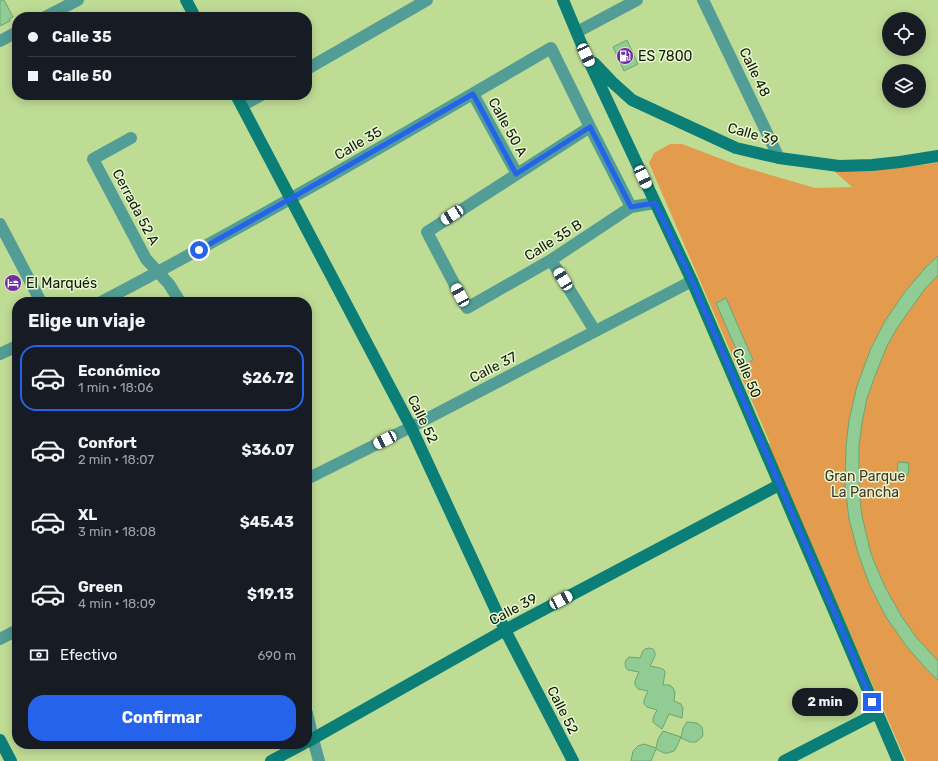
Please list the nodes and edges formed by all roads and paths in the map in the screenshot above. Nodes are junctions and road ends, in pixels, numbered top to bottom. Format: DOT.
graph roads {
  1 [pos="78,0"];
  2 [pos="186,0"];
  3 [pos="427,0"];
  4 [pos="563,0"];
  5 [pos="637,0"];
  6 [pos="703,0"];
  7 [pos="55,12"];
  8 [pos="192,12"];
  9 [pos="576,32"];
  10 [pos="12,34"];
  11 [pos="0,40"];
  12 [pos="586,55"];
  13 [pos="312,66"];
  14 [pos="473,94"];
  15 [pos="239,100"];
  16 [pos="252,100"];
  17 [pos="242,106"];
  18 [pos="590,127"];
  19 [pos="131,138"];
  20 [pos="938,156"];
  21 [pos="779,158"];
  22 [pos="516,174"];
  23 [pos="290,199"];
  24 [pos="655,203"];
  25 [pos="631,207"];
  26 [pos="0,224"];
  27 [pos="551,260"];
  28 [pos="158,272"];
  29 [pos="692,281"];
  30 [pos="38,297"];
  31 [pos="110,297"];
  32 [pos="177,297"];
  33 [pos="595,332"];
  34 [pos="12,348"];
  35 [pos="0,354"];
  36 [pos="411,426"];
  37 [pos="312,476"];
  38 [pos="779,485"];
  39 [pos="505,630"];
  40 [pos="12,632"];
  41 [pos="0,638"];
  42 [pos="877,713"];
  43 [pos="0,740"];
  44 [pos="312,740"];
  45 [pos="294,749"];
  46 [pos="312,749"];
  47 [pos="11,761"];
  48 [pos="271,761"];
  49 [pos="319,761"];
  50 [pos="572,761"];
  51 [pos="784,761"];
  52 [pos="898,761"];
  1 -- 7 [label="street"];
  2 -- 8 [label="main road"];
  3 -- 13 [label="street"];
  4 -- 9 [label="main road, Calle 50"];
  5 -- 9 [label="street"];
  6 -- 21 [label="street, Calle 48"];
  9 -- 12 [label="main road, Calle 50"];
  10 -- 11 [label="street"];
  12 -- 21 [label="main road, Calle 39"];
  12 -- 24 [label="main road, Calle 50"];
  14 -- 18 [label="street, Calle 35"];
  14 -- 22 [label="street, Calle 50 A"];
  14 -- 23 [label="street, Calle 35"];
  15 -- 17 [label="main road, Calle 52"];
  16 -- 17 [label="street"];
  17 -- 23 [label="main road, Calle 52"];
  18 -- 22 [label="street"];
  18 -- 25 [label="street"];
  19 -- 28 [label="street, Cerrada 52 A"];
  20 -- 21 [label="main road, Calle 39"];
  22 -- 27 [label="street, Calle 35 B"];
  23 -- 28 [label="street, Calle 35"];
  23 -- 36 [label="main road, Calle 52"];
  24 -- 25 [label="street, Calle 35 B"];
  24 -- 29 [label="main road, Calle 50"];
  25 -- 27 [label="street, Calle 35 B"];
  26 -- 30 [label="street"];
  27 -- 33 [label="street"];
  28 -- 31 [label="street, Calle 35"];
  28 -- 32 [label="street, Cerrada 52 A"];
  29 -- 33 [label="street, Calle 37"];
  29 -- 38 [label="main road, Calle 50"];
  33 -- 36 [label="street, Calle 37"];
  34 -- 35 [label="street"];
  36 -- 37 [label="street, Calle 37"];
  36 -- 39 [label="main road, Calle 52"];
  38 -- 39 [label="main road, Calle 39"];
  38 -- 42 [label="main road, Calle 50"];
  39 -- 44 [label="main road, Calle 39"];
  39 -- 50 [label="main road, Calle 52"];
  40 -- 41 [label="street"];
  42 -- 51 [label="main road"];
  42 -- 52 [label="main road, Calle 50"];
  43 -- 47 [label="main road"];
  45 -- 48 [label="main road, Calle 39"];
  46 -- 49 [label="street"];
}
